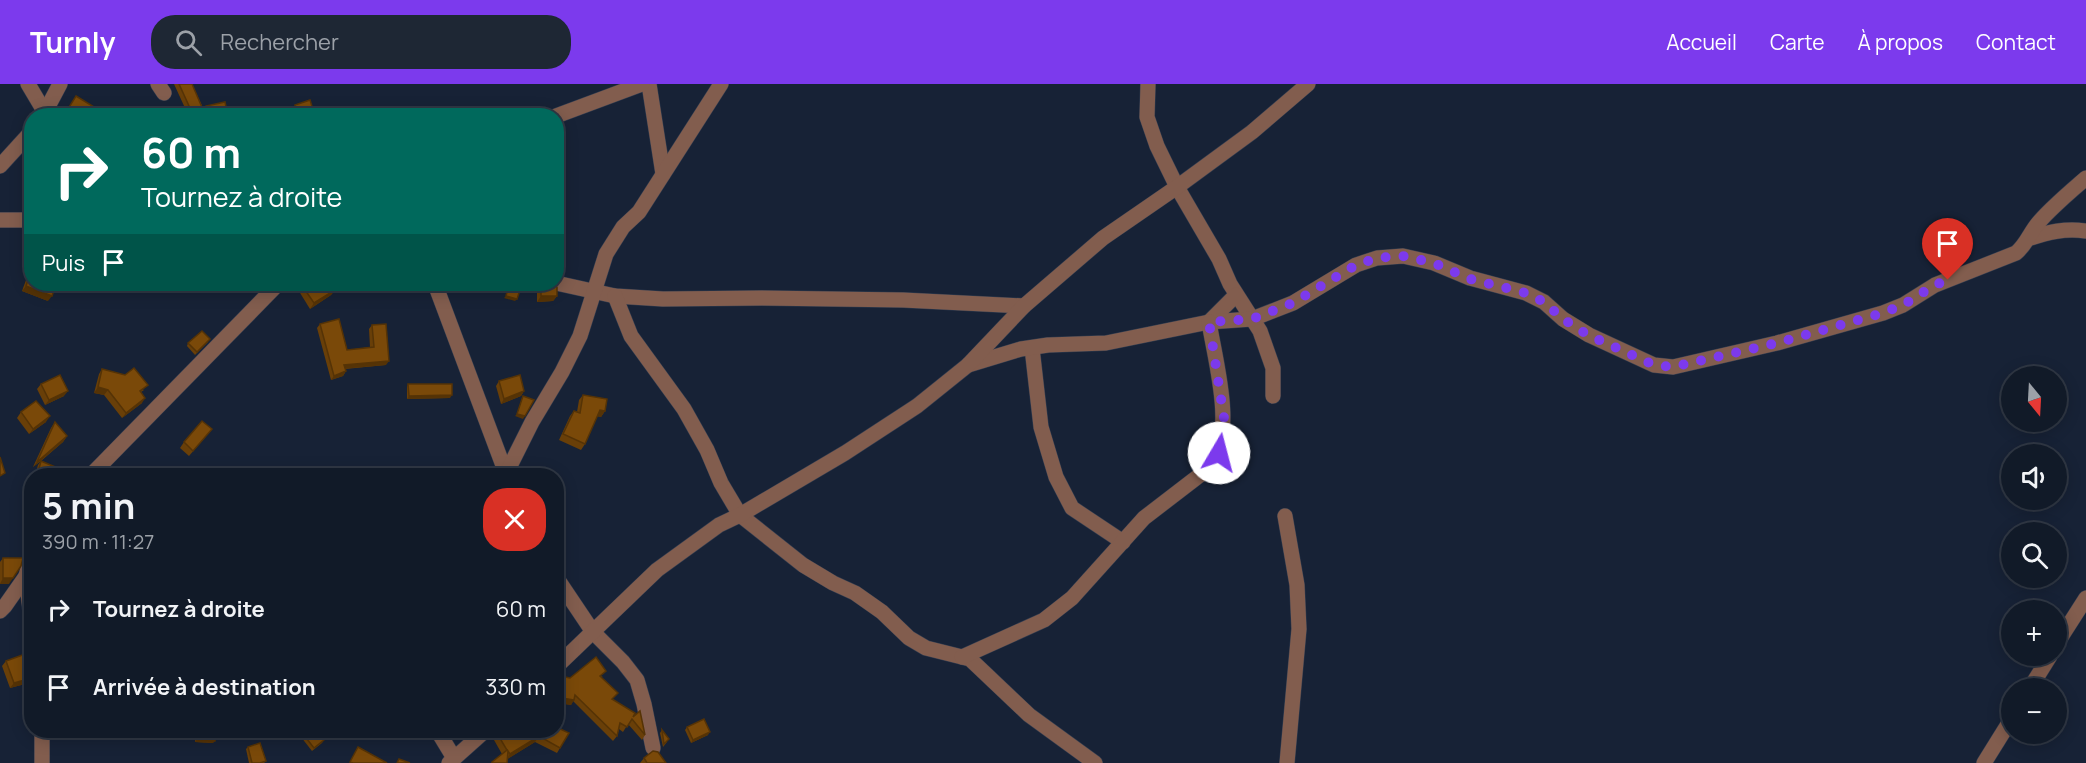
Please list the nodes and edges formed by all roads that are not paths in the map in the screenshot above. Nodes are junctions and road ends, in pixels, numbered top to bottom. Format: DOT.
graph roads {
  1 [pos="28,84"];
  2 [pos="60,84"];
  3 [pos="642,84"];
  4 [pos="649,84"];
  5 [pos="721,84"];
  6 [pos="1148,84"];
  7 [pos="1308,84"];
  8 [pos="42,108"];
  9 [pos="48,108"];
  10 [pos="564,113"];
  11 [pos="24,140"];
  12 [pos="0,166"];
  13 [pos="663,174"];
  14 [pos="2086,178"];
  15 [pos="1177,187"];
  16 [pos="0,220"];
  17 [pos="24,220"];
  18 [pos="2086,231"];
  19 [pos="2028,239"];
  20 [pos="564,285"];
  21 [pos="271,291"];
  22 [pos="438,291"];
  23 [pos="592,292"];
  24 [pos="1236,295"];
  25 [pos="615,296"];
  26 [pos="1024,306"];
  27 [pos="1252,319"];
  28 [pos="1209,322"];
  29 [pos="1032,348"];
  30 [pos="968,365"];
  31 [pos="1273,396"];
  32 [pos="98,468"];
  33 [pos="503,468"];
  34 [pos="509,468"];
  35 [pos="740,516"];
  36 [pos="1285,516"];
  37 [pos="1123,542"];
  38 [pos="24,579"];
  39 [pos="564,589"];
  40 [pos="2086,598"];
  41 [pos="0,611"];
  42 [pos="2067,628"];
  43 [pos="592,633"];
  44 [pos="962,657"];
  45 [pos="564,659"];
  46 [pos="2001,736"];
  47 [pos="42,738"];
  48 [pos="441,738"];
  49 [pos="477,738"];
  50 [pos="653,748"];
  51 [pos="452,760"];
  52 [pos="42,763"];
  53 [pos="1095,763"];
  54 [pos="1287,763"];
  55 [pos="1984,763"];
  1 -- 8 [label="street"];
  2 -- 9 [label="street"];
  3 -- 10 [label="street"];
  4 -- 13 [label="street"];
  5 -- 13 [label="street"];
  6 -- 15 [label="street"];
  7 -- 15 [label="street"];
  11 -- 12 [label="street"];
  13 -- 23 [label="street"];
  14 -- 19 [label="street"];
  15 -- 24 [label="street"];
  15 -- 26 [label="street"];
  16 -- 17 [label="street"];
  18 -- 19 [label="street"];
  19 -- 27 [label="street"];
  20 -- 23 [label="street"];
  21 -- 32 [label="street"];
  22 -- 33 [label="street"];
  23 -- 25 [label="street"];
  23 -- 34 [label="street"];
  24 -- 27 [label="street"];
  24 -- 28 [label="street"];
  25 -- 26 [label="street"];
  25 -- 35 [label="street"];
  26 -- 30 [label="street"];
  27 -- 28 [label="street"];
  27 -- 31 [label="street"];
  28 -- 29 [label="street"];
  28 -- 37 [label="street"];
  29 -- 30 [label="street"];
  29 -- 37 [label="street"];
  30 -- 35 [label="street"];
  35 -- 43 [label="street"];
  35 -- 44 [label="street"];
  36 -- 54 [label="street"];
  37 -- 44 [label="street"];
  38 -- 41 [label="street"];
  39 -- 43 [label="street"];
  40 -- 42 [label="street"];
  43 -- 45 [label="street"];
  43 -- 50 [label="street"];
  44 -- 53 [label="street"];
  46 -- 55 [label="street"];
  47 -- 52 [label="street"];
  48 -- 51 [label="street"];
  49 -- 51 [label="street"];
}
